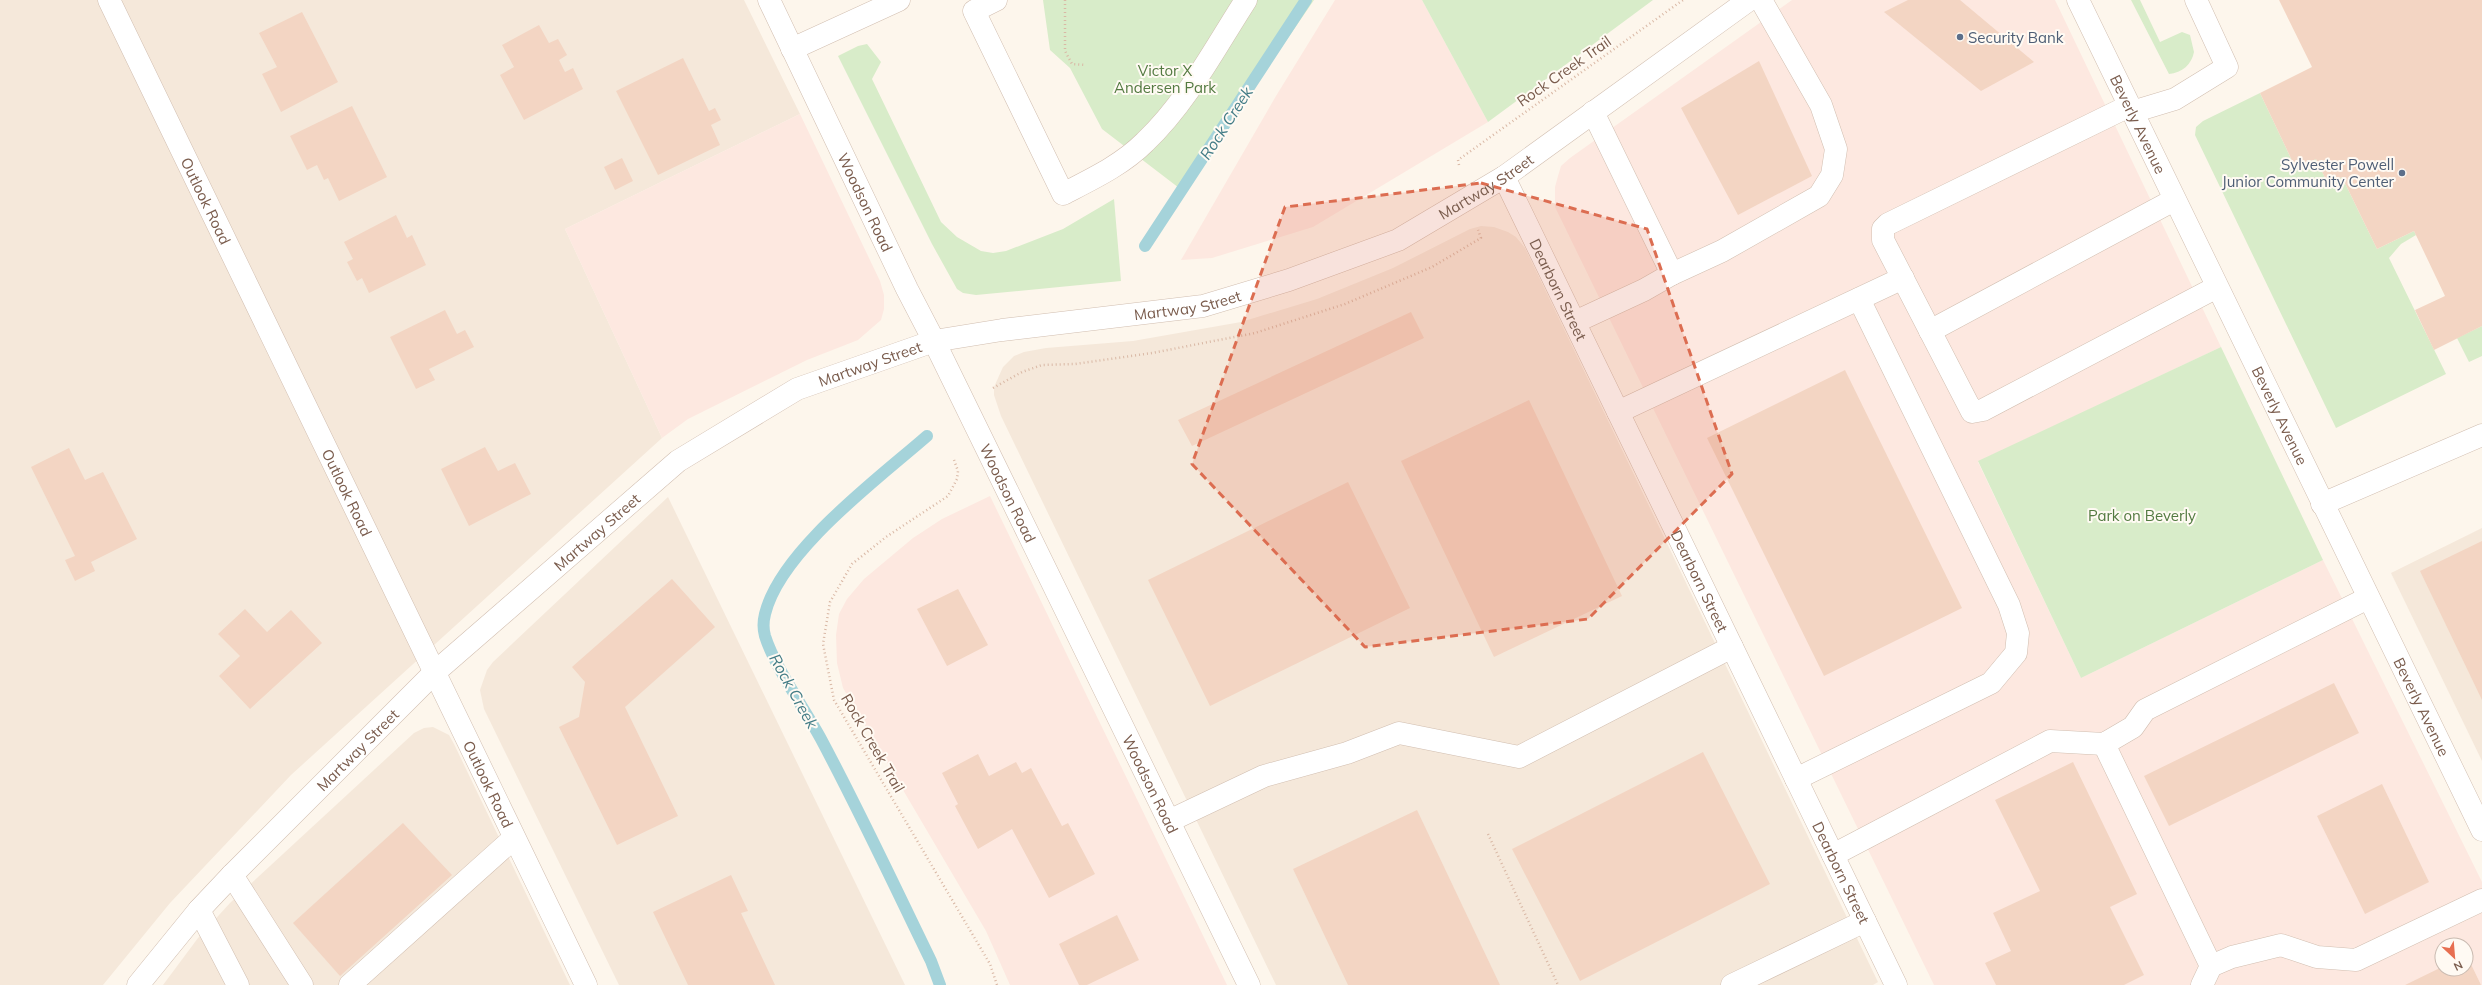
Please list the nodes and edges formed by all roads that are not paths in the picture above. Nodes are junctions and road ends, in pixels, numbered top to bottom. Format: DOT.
graph roads {
  1 [pos="109,0"];
  2 [pos="769,0"];
  3 [pos="898,0"];
  4 [pos="996,0"];
  5 [pos="1246,0"];
  6 [pos="1749,0"];
  7 [pos="1761,0"];
  8 [pos="2078,0"];
  9 [pos="2196,0"];
  10 [pos="971,6"];
  11 [pos="792,49"];
  12 [pos="2131,109"];
  13 [pos="1593,112"];
  14 [pos="1504,177"];
  15 [pos="2174,200"];
  16 [pos="1672,274"];
  17 [pos="1903,278"];
  18 [pos="2217,287"];
  19 [pos="1859,299"];
  20 [pos="1575,322"];
  21 [pos="1930,330"];
  22 [pos="934,341"];
  23 [pos="1618,412"];
  24 [pos="2482,435"];
  25 [pos="2322,504"];
  26 [pos="2368,598"];
  27 [pos="1732,647"];
  28 [pos="434,673"];
  29 [pos="2104,744"];
  30 [pos="1796,779"];
  31 [pos="1169,821"];
  32 [pos="2482,830"];
  33 [pos="514,838"];
  34 [pos="1833,854"];
  35 [pos="232,875"];
  36 [pos="2482,900"];
  37 [pos="199,910"];
  38 [pos="1865,921"];
  39 [pos="2206,976"];
  40 [pos="138,985"];
  41 [pos="238,985"];
  42 [pos="302,985"];
  43 [pos="350,985"];
  44 [pos="586,985"];
  45 [pos="1249,985"];
  46 [pos="1732,985"];
  47 [pos="1896,985"];
  1 -- 28 [label="street, Outlook Road"];
  2 -- 11 [label="street, Woodson Road"];
  3 -- 11 [label="street"];
  4 -- 10 [label="street"];
  5 -- 10 [label="street"];
  6 -- 13 [label="street, Martway Street"];
  7 -- 16 [label="street"];
  8 -- 12 [label="street, Beverly Avenue"];
  9 -- 12 [label="street"];
  11 -- 22 [label="street, Woodson Road"];
  12 -- 15 [label="street, Beverly Avenue"];
  12 -- 17 [label="street"];
  13 -- 14 [label="street, Martway Street"];
  13 -- 16 [label="street"];
  14 -- 20 [label="street, Dearborn Street"];
  14 -- 22 [label="street, Martway Street"];
  15 -- 18 [label="street, Beverly Avenue"];
  15 -- 21 [label="street"];
  16 -- 20 [label="street"];
  17 -- 19 [label="street"];
  17 -- 21 [label="street"];
  18 -- 21 [label="street"];
  18 -- 25 [label="street, Beverly Avenue"];
  19 -- 23 [label="street"];
  19 -- 30 [label="street"];
  20 -- 23 [label="street, Dearborn Street"];
  22 -- 28 [label="street, Martway Street"];
  22 -- 31 [label="street, Woodson Road"];
  23 -- 27 [label="street, Dearborn Street"];
  24 -- 25 [label="street"];
  25 -- 26 [label="street, Beverly Avenue"];
  26 -- 29 [label="street"];
  26 -- 32 [label="street, Beverly Avenue"];
  27 -- 30 [label="street, Dearborn Street"];
  27 -- 31 [label="street"];
  28 -- 33 [label="street, Outlook Road"];
  28 -- 35 [label="street, Martway Street"];
  29 -- 34 [label="street"];
  29 -- 39 [label="street"];
  30 -- 34 [label="street, Dearborn Street"];
  31 -- 45 [label="street, Woodson Road"];
  33 -- 43 [label="street"];
  33 -- 44 [label="street, Outlook Road"];
  34 -- 38 [label="street, Dearborn Street"];
  35 -- 37 [label="street, Martway Street"];
  35 -- 42 [label="street"];
  36 -- 39 [label="street"];
  37 -- 40 [label="street, Martway Street"];
  37 -- 41 [label="street"];
  38 -- 46 [label="street"];
  38 -- 47 [label="street, Dearborn Street"];
}
